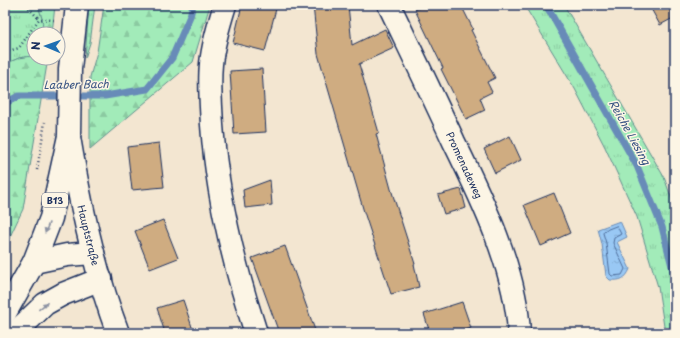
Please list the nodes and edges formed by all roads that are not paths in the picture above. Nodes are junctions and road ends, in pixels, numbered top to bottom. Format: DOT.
graph roads {
  1 [pos="76,5"];
  2 [pos="225,5"];
  3 [pos="389,5"];
  4 [pos="69,133"];
  5 [pos="93,253"];
  6 [pos="34,262"];
  7 [pos="101,279"];
  8 [pos="5,313"];
  9 [pos="15,333"];
  10 [pos="118,333"];
  11 [pos="256,333"];
  12 [pos="519,333"];
  1 -- 4 [label="main road, B13"];
  2 -- 11 [label="main road"];
  3 -- 12 [label="main road, Promenadeweg"];
  4 -- 5 [label="main road, Hauptstraße"];
  4 -- 6 [label="main road, B13, one-way"];
  5 -- 6 [label="main road"];
  5 -- 7 [label="main road, Hauptstraße"];
  6 -- 8 [label="main road, B13"];
  9 -- 7 [label="main road, one-way"];
  7 -- 10 [label="main road, Hauptstraße"];
}
